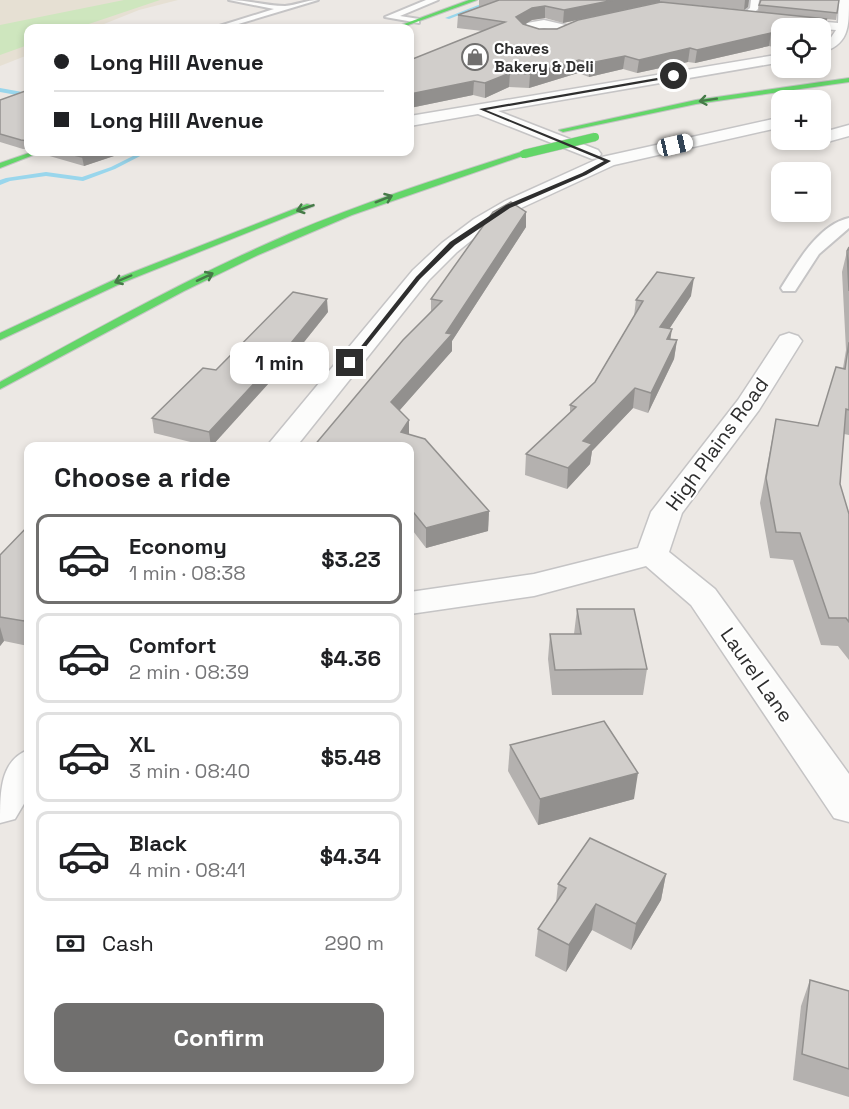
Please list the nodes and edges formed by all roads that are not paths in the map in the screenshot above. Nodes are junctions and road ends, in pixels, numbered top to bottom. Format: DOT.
graph roads {
  1 [pos="233,0"];
  2 [pos="314,0"];
  3 [pos="434,0"];
  4 [pos="474,0"];
  5 [pos="755,0"];
  6 [pos="847,0"];
  7 [pos="402,2"];
  8 [pos="418,5"];
  9 [pos="285,8"];
  10 [pos="738,17"];
  11 [pos="416,21"];
  12 [pos="231,24"];
  13 [pos="407,24"];
  14 [pos="846,30"];
  15 [pos="831,44"];
  16 [pos="771,60"];
  17 [pos="849,80"];
  18 [pos="849,90"];
  19 [pos="481,110"];
  20 [pos="414,120"];
  21 [pos="771,124"];
  22 [pos="849,130"];
  23 [pos="831,139"];
  24 [pos="495,148"];
  25 [pos="26,156"];
  26 [pos="608,161"];
  27 [pos="0,166"];
  28 [pos="325,201"];
  29 [pos="849,222"];
  30 [pos="789,288"];
  31 [pos="152,302"];
  32 [pos="0,337"];
  33 [pos="789,341"];
  34 [pos="0,386"];
  35 [pos="0,401"];
  36 [pos="285,442"];
  37 [pos="652,554"];
  38 [pos="414,607"];
  39 [pos="24,771"];
  40 [pos="849,806"];
  41 [pos="0,807"];
  1 -- 9 [label="lane"];
  2 -- 9 [label="lane"];
  3 -- 8 [label="lane"];
  4 -- 11 [label="main road"];
  5 -- 10 [label="lane"];
  6 -- 14 [label="street"];
  7 -- 8 [label="lane"];
  8 -- 11 [label="lane"];
  9 -- 12 [label="lane"];
  10 -- 14 [label="street"];
  11 -- 13 [label="main road"];
  14 -- 15 [label="street"];
  16 -- 19 [label="street"];
  17 -- 24 [label="main road, one-way"];
  31 -- 18 [label="main road, one-way, bridge"];
  19 -- 20 [label="street"];
  19 -- 26 [label="street"];
  21 -- 26 [label="street"];
  22 -- 23 [label="street"];
  25 -- 27 [label="main road"];
  26 -- 36 [label="street"];
  28 -- 32 [label="main road, one-way"];
  29 -- 30 [label="lane"];
  31 -- 34 [label="main road"];
  31 -- 35 [label="main road"];
  33 -- 37 [label="street, High Plains Road"];
  37 -- 38 [label="street"];
  37 -- 40 [label="street, Laurel Lane"];
  39 -- 41 [label="street"];
}
